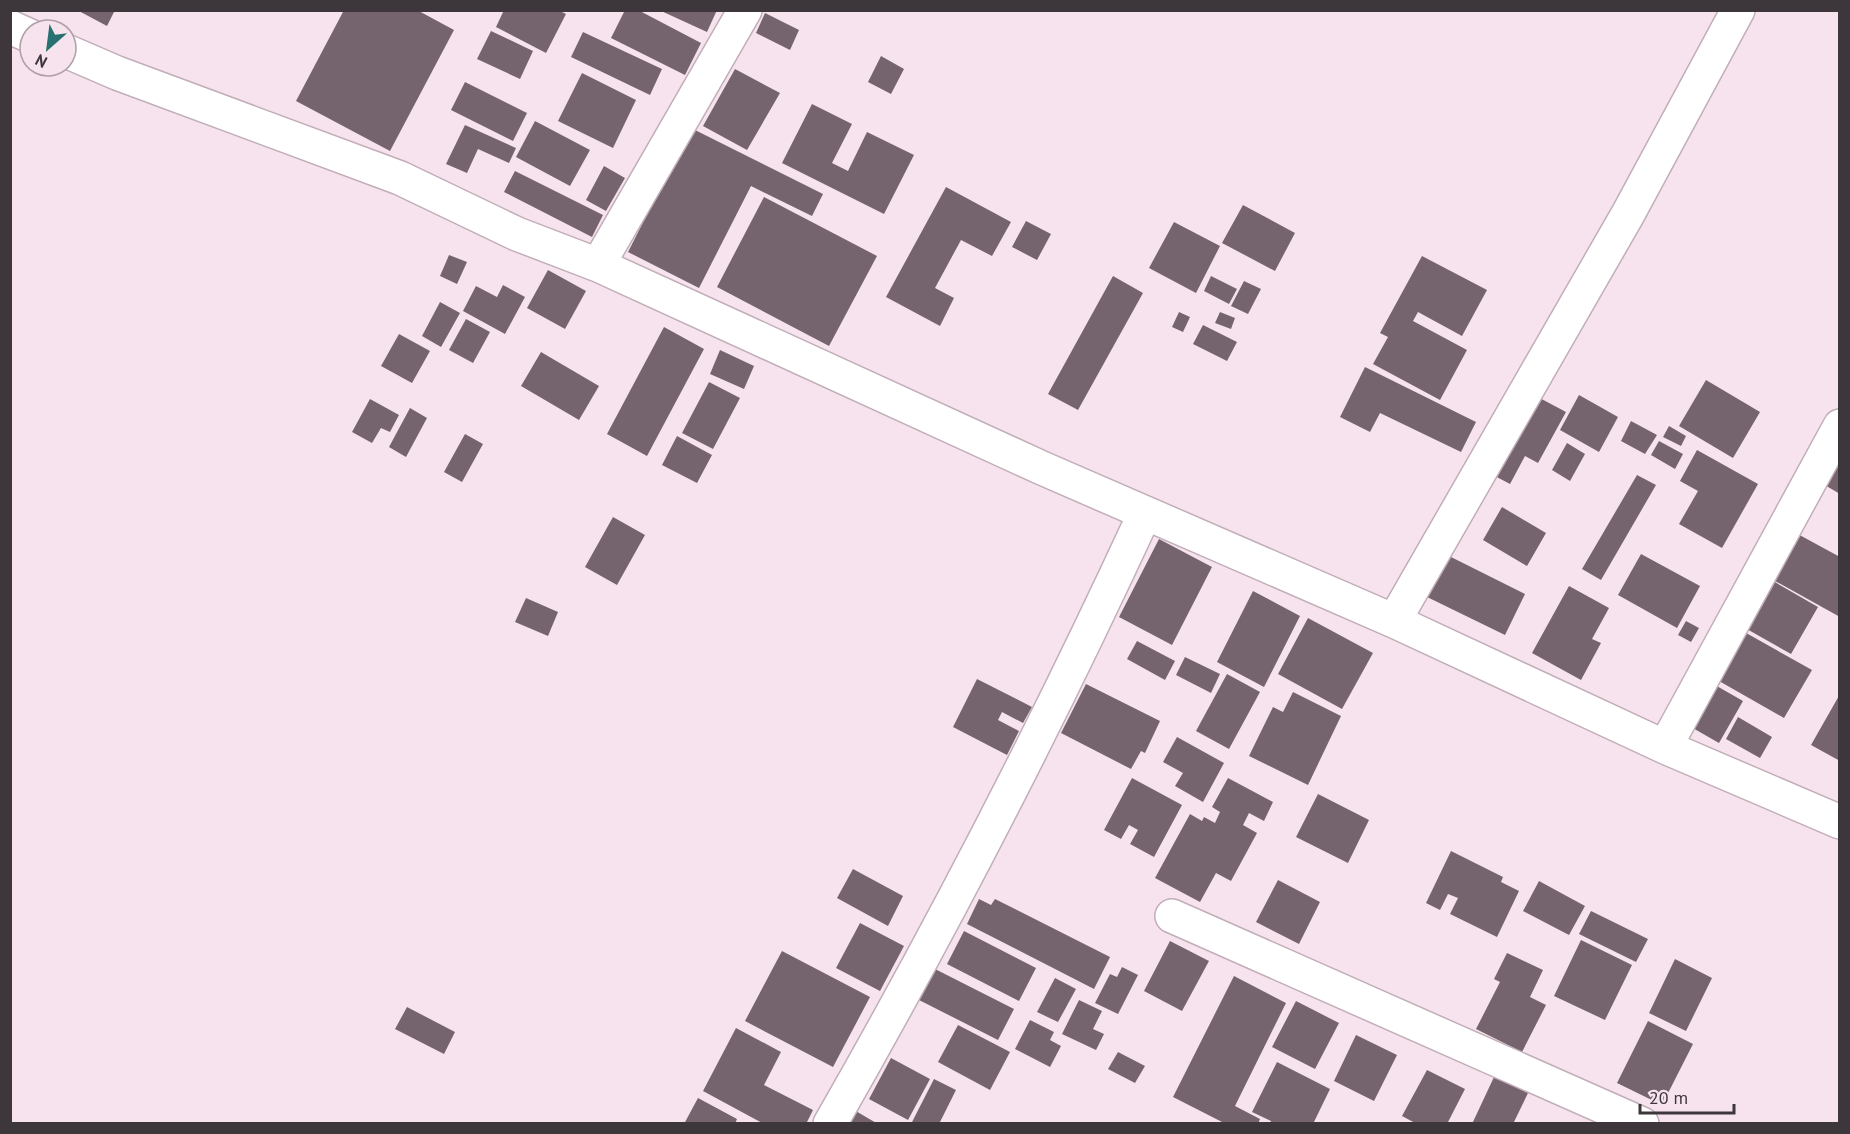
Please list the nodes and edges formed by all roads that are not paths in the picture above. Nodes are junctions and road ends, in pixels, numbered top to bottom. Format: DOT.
graph roads {
  1 [pos="745,10"];
  2 [pos="1738,10"];
  3 [pos="78,56"];
  4 [pos="598,265"];
  5 [pos="1839,426"];
  6 [pos="1145,513"];
  7 [pos="1394,621"];
  8 [pos="1665,747"];
  9 [pos="1839,822"];
  10 [pos="1172,916"];
  11 [pos="830,1124"];
  12 [pos="1642,1124"];
  1 -- 4 [label="street"];
  2 -- 7 [label="street"];
  3 -- 4 [label="street"];
  4 -- 6 [label="street"];
  5 -- 8 [label="street"];
  6 -- 7 [label="street"];
  6 -- 11 [label="street"];
  7 -- 8 [label="street"];
  8 -- 9 [label="street"];
  10 -- 12 [label="street"];
}
